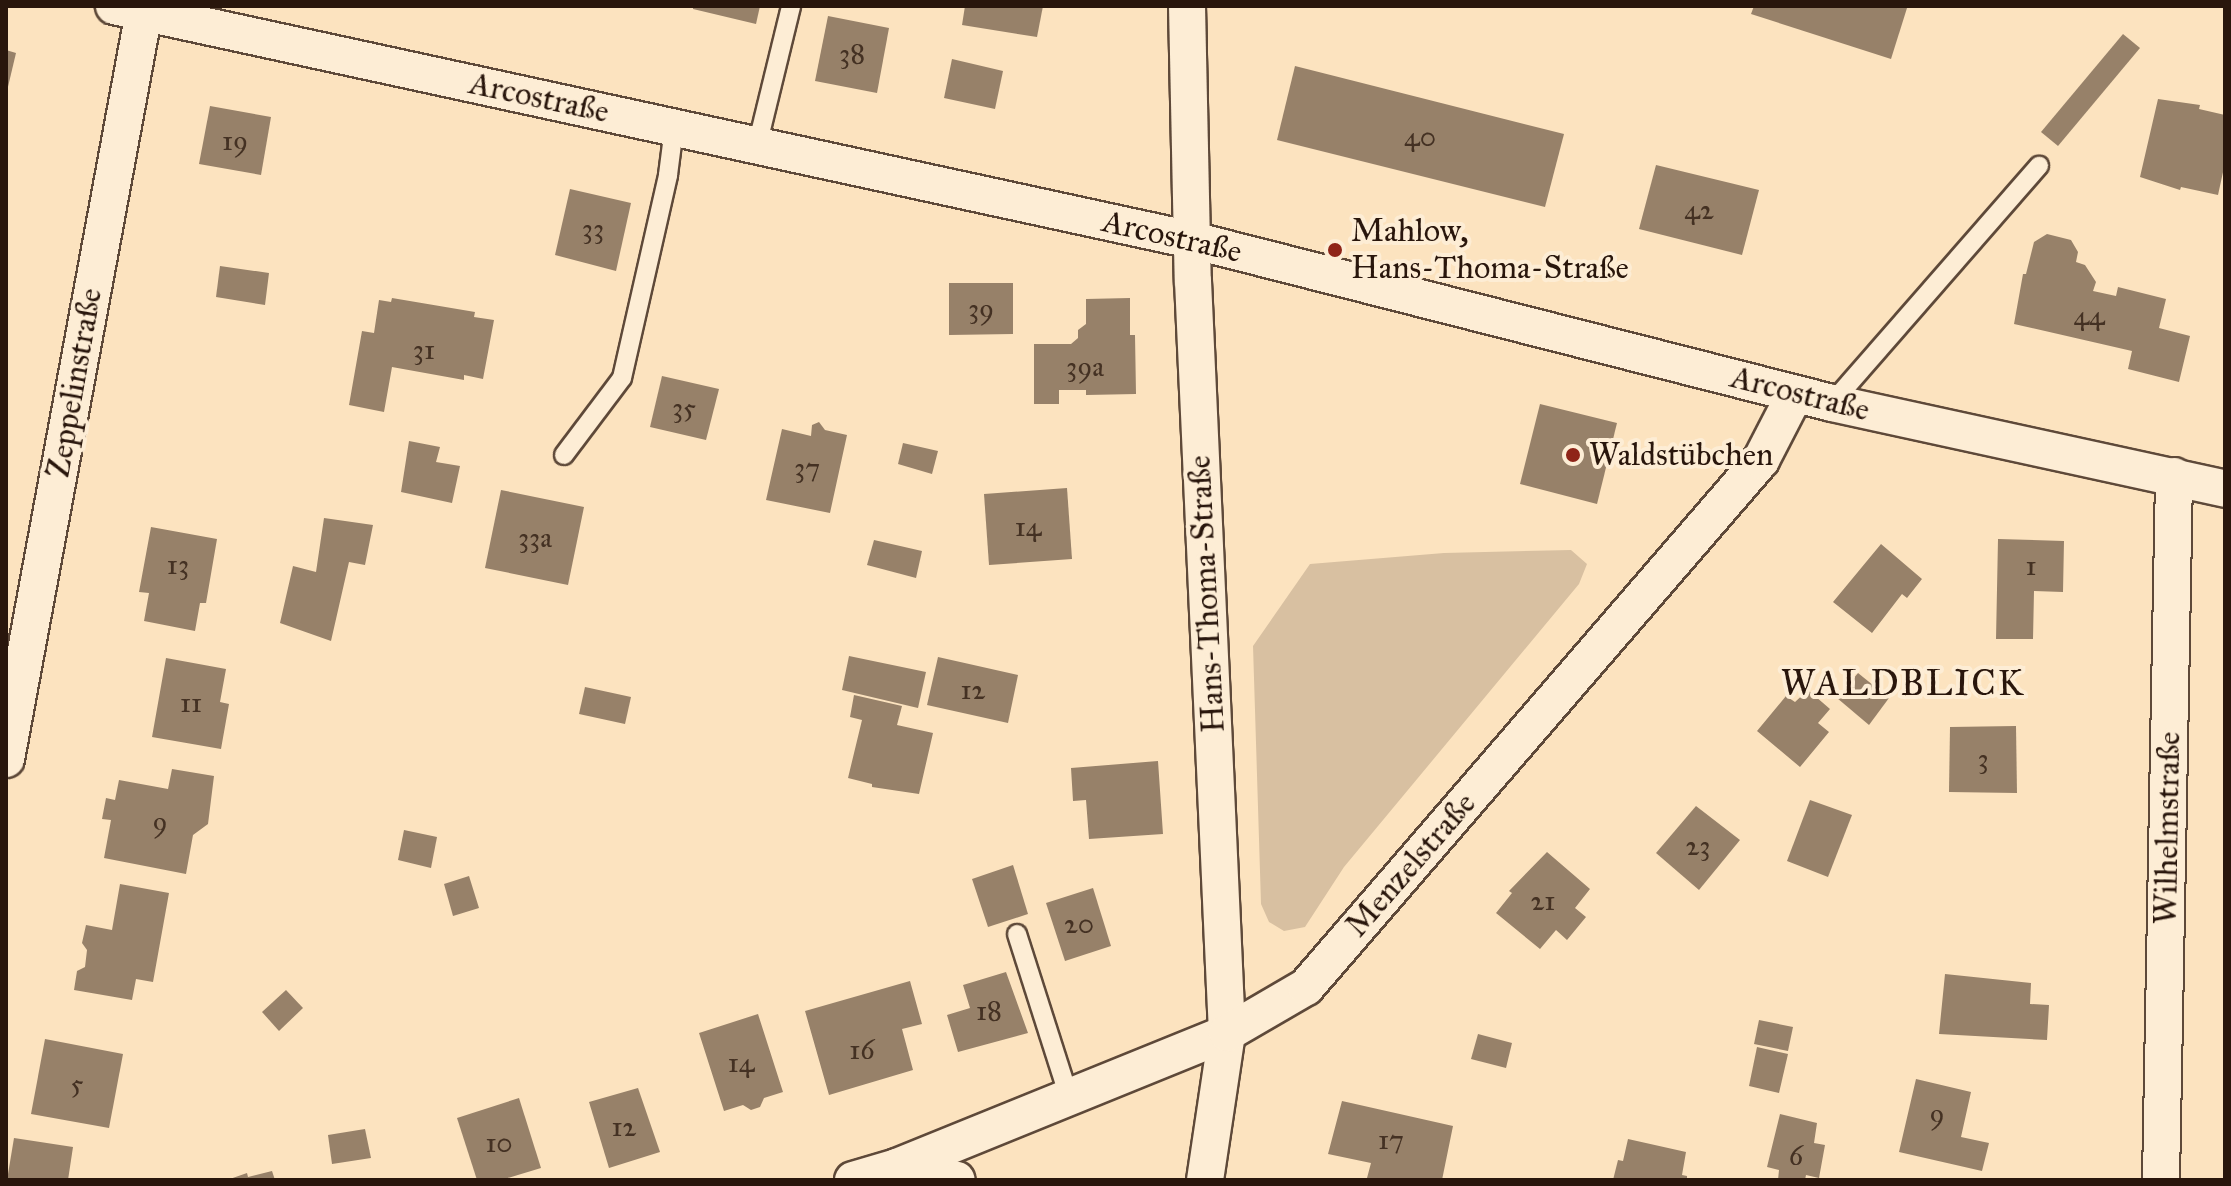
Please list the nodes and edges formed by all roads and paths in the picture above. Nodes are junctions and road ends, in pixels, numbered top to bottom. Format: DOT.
graph roads {
  1 [pos="791,6"];
  2 [pos="1187,6"];
  3 [pos="134,8"];
  4 [pos="674,128"];
  5 [pos="757,146"];
  6 [pos="2039,166"];
  7 [pos="1192,240"];
  8 [pos="1795,394"];
  9 [pos="1832,403"];
  10 [pos="564,455"];
  11 [pos="2174,476"];
  12 [pos="2225,489"];
  13 [pos="6,759"];
  14 [pos="1017,934"];
  15 [pos="1227,1033"];
  16 [pos="1069,1097"];
  17 [pos="897,1167"];
  18 [pos="853,1180"];
  19 [pos="957,1180"];
  20 [pos="1205,1180"];
  21 [pos="2161,1180"];
  1 -- 5 [label="lane"];
  2 -- 7 [label="street, Hans-Thoma-Straße"];
  3 -- 4 [label="street, Arcostraße"];
  3 -- 13 [label="street, Zeppelinstraße"];
  4 -- 5 [label="street, Arcostraße"];
  4 -- 10 [label="lane"];
  5 -- 7 [label="street, Arcostraße"];
  6 -- 9 [label="lane"];
  7 -- 8 [label="street, Arcostraße"];
  7 -- 15 [label="street, Hans-Thoma-Straße"];
  8 -- 9 [label="street, Arcostraße"];
  8 -- 15 [label="street, Menzelstraße"];
  9 -- 11 [label="street, Arcostraße"];
  11 -- 12 [label="street, Arcostraße"];
  11 -- 21 [label="street, Wilhelmstraße"];
  14 -- 16 [label="lane"];
  15 -- 16 [label="street, Menzelstraße"];
  15 -- 20 [label="street, Hans-Thoma-Straße"];
  16 -- 17 [label="street, Menzelstraße"];
  17 -- 18 [label="street, Menzelstraße"];
  17 -- 19 [label="street, Menzelstraße"];
}
